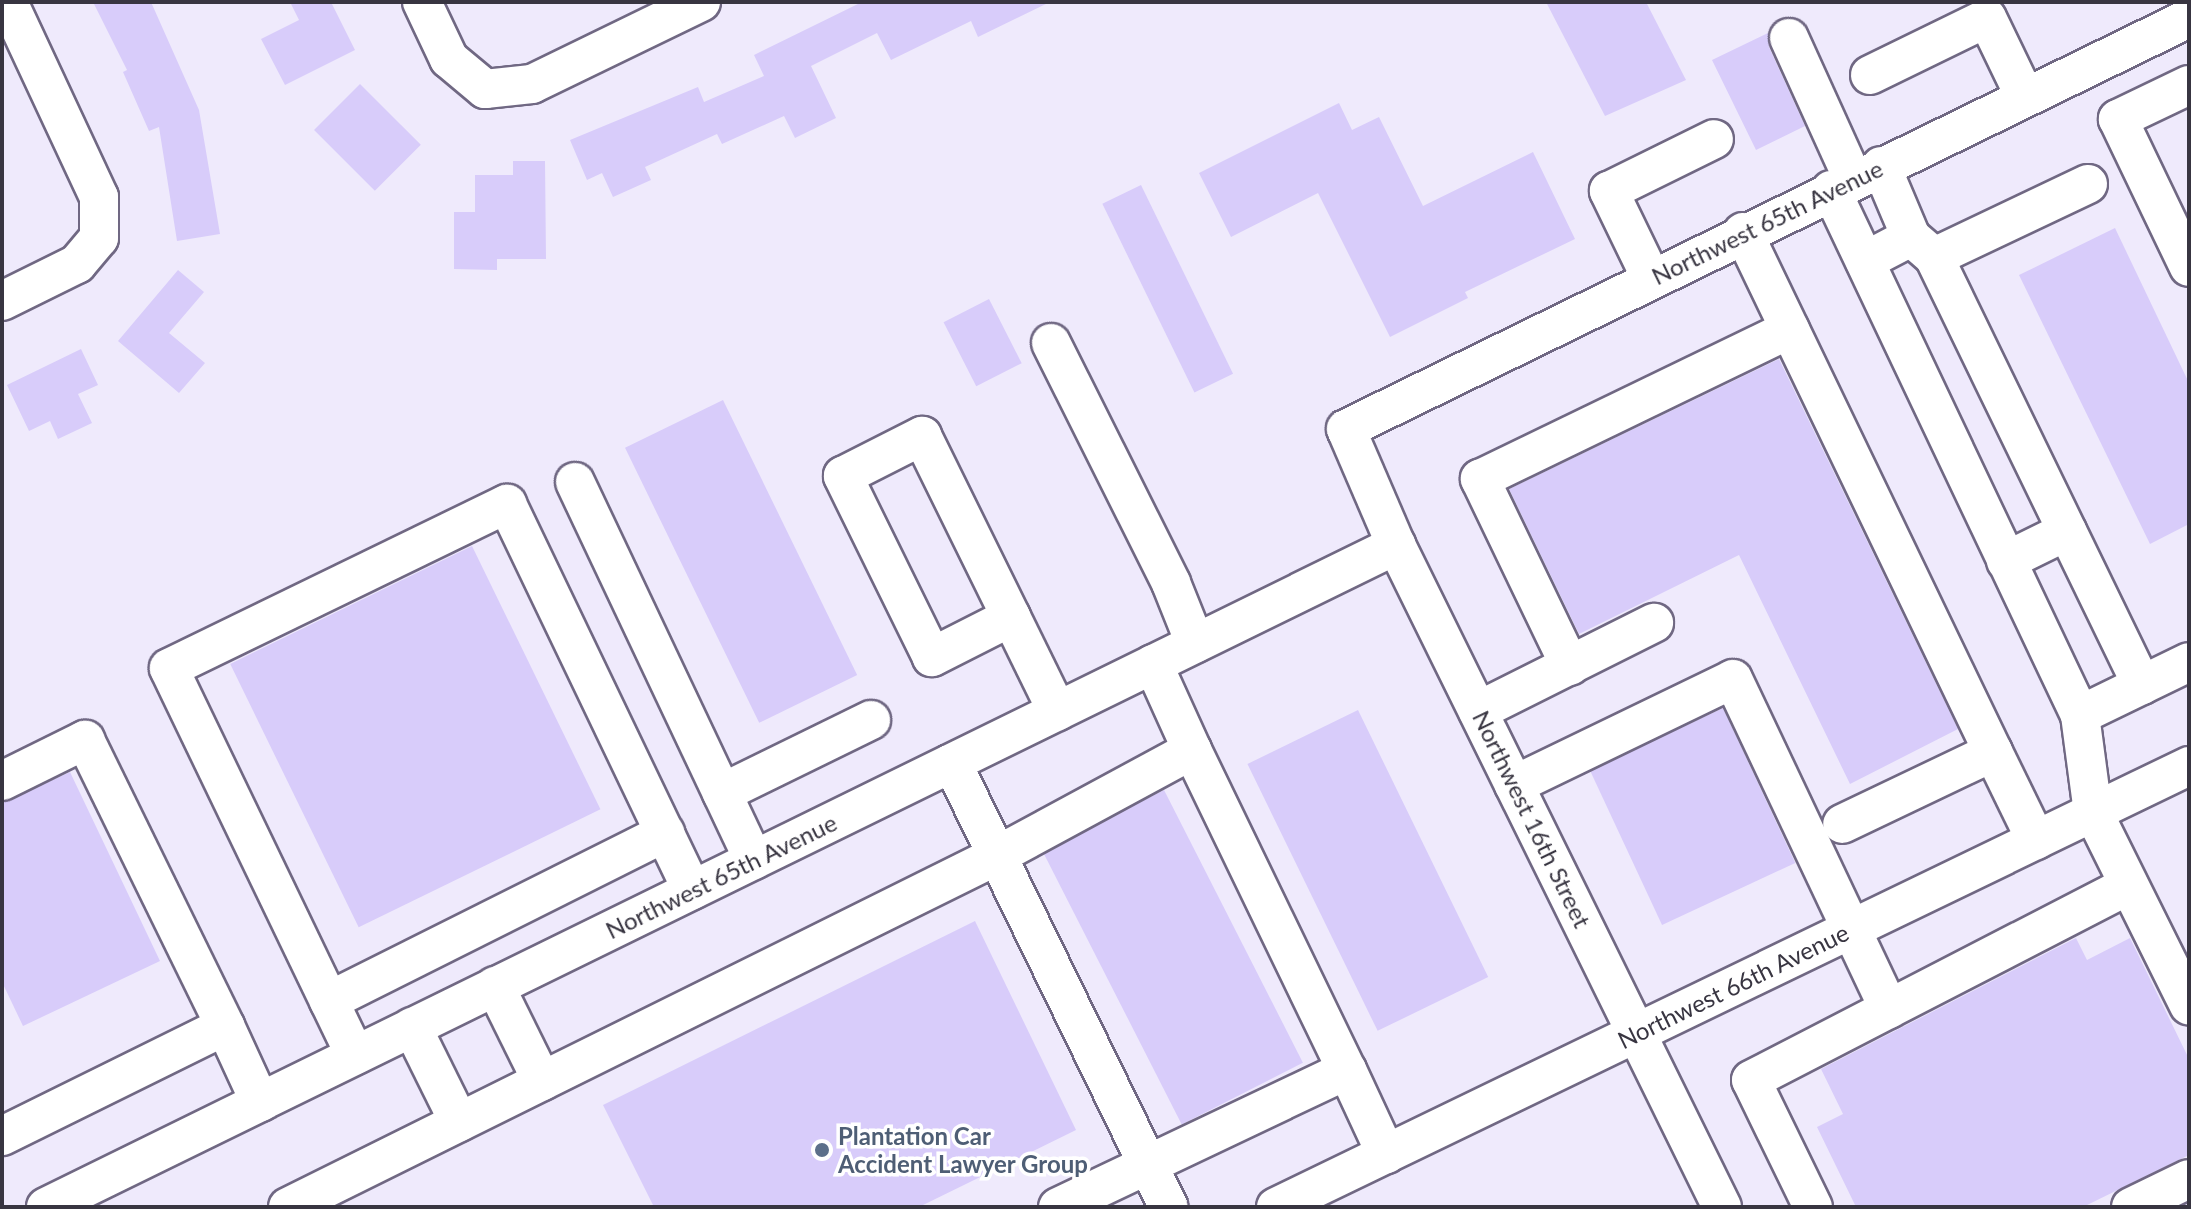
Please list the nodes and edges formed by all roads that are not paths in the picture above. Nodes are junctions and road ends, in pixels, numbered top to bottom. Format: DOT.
graph roads {
  1 [pos="8,2"];
  2 [pos="422,2"];
  3 [pos="701,2"];
  4 [pos="2189,18"];
  5 [pos="1789,38"];
  6 [pos="2091,65"];
  7 [pos="1870,75"];
  8 [pos="2189,85"];
  9 [pos="2025,97"];
  10 [pos="2118,119"];
  11 [pos="1714,139"];
  12 [pos="1855,178"];
  13 [pos="2088,184"];
  14 [pos="1743,232"];
  15 [pos="1922,247"];
  16 [pos="1865,261"];
  17 [pos="2189,267"];
  18 [pos="1651,278"];
  19 [pos="2,301"];
  20 [pos="1790,329"];
  21 [pos="1051,343"];
  22 [pos="1346,429"];
  23 [pos="575,482"];
  24 [pos="2067,531"];
  25 [pos="1396,545"];
  26 [pos="2006,561"];
  27 [pos="1011,617"];
  28 [pos="1654,623"];
  29 [pos="1195,643"];
  30 [pos="2189,662"];
  31 [pos="1153,664"];
  32 [pos="1570,666"];
  33 [pos="2142,685"];
  34 [pos="1057,711"];
  35 [pos="1478,711"];
  36 [pos="2080,715"];
  37 [pos="871,720"];
  38 [pos="1192,750"];
  39 [pos="1993,752"];
  40 [pos="952,763"];
  41 [pos="2188,770"];
  42 [pos="2,781"];
  43 [pos="1514,785"];
  44 [pos="722,793"];
  45 [pos="2093,812"];
  46 [pos="1842,824"];
  47 [pos="665,833"];
  48 [pos="2036,840"];
  49 [pos="996,856"];
  50 [pos="754,860"];
  51 [pos="2129,885"];
  52 [pos="692,890"];
  53 [pos="1852,929"];
  54 [pos="495,986"];
  55 [pos="329,1001"];
  56 [pos="2189,1005"];
  57 [pos="1889,1009"];
  58 [pos="225,1026"];
  59 [pos="412,1027"];
  60 [pos="1637,1032"];
  61 [pos="355,1055"];
  62 [pos="1347,1070"];
  63 [pos="542,1081"];
  64 [pos="260,1102"];
  65 [pos="459,1122"];
  66 [pos="2,1136"];
  67 [pos="1386,1154"];
  68 [pos="1148,1163"];
  69 [pos="2189,1179"];
  70 [pos="55,1205"];
  71 [pos="288,1207"];
  72 [pos="1058,1207"];
  73 [pos="1169,1207"];
  74 [pos="1276,1207"];
  75 [pos="1722,1207"];
  76 [pos="1813,1207"];
  77 [pos="2131,1207"];
  1 -- 19 [label="street"];
  2 -- 3 [label="street"];
  4 -- 6 [label="street, Northwest 65th Avenue"];
  5 -- 12 [label="street"];
  6 -- 9 [label="street, Northwest 65th Avenue"];
  6 -- 10 [label="street"];
  7 -- 9 [label="street"];
  8 -- 10 [label="street"];
  9 -- 12 [label="street, Northwest 65th Avenue"];
  10 -- 17 [label="street"];
  11 -- 18 [label="street"];
  12 -- 14 [label="street, Northwest 65th Avenue"];
  12 -- 15 [label="street"];
  12 -- 16 [label="street"];
  13 -- 15 [label="street"];
  14 -- 18 [label="street, Northwest 65th Avenue"];
  14 -- 20 [label="street"];
  15 -- 16 [label="street"];
  15 -- 24 [label="street"];
  16 -- 26 [label="street"];
  18 -- 22 [label="street, Northwest 65th Avenue"];
  20 -- 32 [label="street"];
  20 -- 39 [label="street"];
  21 -- 29 [label="street"];
  22 -- 25 [label="street, Northwest 16th Street"];
  23 -- 44 [label="street"];
  24 -- 26 [label="street"];
  24 -- 33 [label="street"];
  25 -- 29 [label="street, Northwest 65th Avenue"];
  25 -- 35 [label="street, Northwest 16th Street"];
  26 -- 36 [label="street"];
  27 -- 27 [label="street"];
  27 -- 34 [label="street"];
  28 -- 32 [label="street"];
  29 -- 31 [label="street, Northwest 65th Avenue"];
  30 -- 33 [label="street"];
  31 -- 34 [label="street, Northwest 65th Avenue"];
  31 -- 38 [label="street"];
  32 -- 35 [label="street"];
  33 -- 36 [label="street"];
  34 -- 40 [label="street, Northwest 65th Avenue"];
  35 -- 43 [label="street, Northwest 16th Street"];
  36 -- 45 [label="street"];
  37 -- 44 [label="street"];
  38 -- 49 [label="street"];
  38 -- 62 [label="street"];
  39 -- 46 [label="street"];
  39 -- 48 [label="street"];
  40 -- 49 [label="street"];
  40 -- 50 [label="street, Northwest 65th Avenue"];
  41 -- 45 [label="street, Northwest 66th Avenue"];
  42 -- 58 [label="street"];
  43 -- 53 [label="street"];
  43 -- 60 [label="street, Northwest 16th Street"];
  44 -- 50 [label="street"];
  45 -- 48 [label="street, Northwest 66th Avenue"];
  45 -- 51 [label="street"];
  47 -- 52 [label="street"];
  47 -- 55 [label="street"];
  47 -- 55 [label="street"];
  48 -- 53 [label="street, Northwest 66th Avenue"];
  49 -- 63 [label="street"];
  49 -- 68 [label="street"];
  50 -- 52 [label="street, Northwest 65th Avenue"];
  51 -- 56 [label="street"];
  51 -- 57 [label="street"];
  52 -- 54 [label="street, Northwest 65th Avenue"];
  53 -- 57 [label="street"];
  53 -- 60 [label="street, Northwest 66th Avenue"];
  54 -- 59 [label="street, Northwest 65th Avenue"];
  54 -- 63 [label="street"];
  55 -- 61 [label="street"];
  57 -- 76 [label="street"];
  58 -- 64 [label="street"];
  58 -- 66 [label="street"];
  59 -- 61 [label="street, Northwest 65th Avenue"];
  59 -- 65 [label="street"];
  60 -- 67 [label="street, Northwest 66th Avenue"];
  60 -- 75 [label="street, Northwest 16th Street"];
  61 -- 64 [label="street, Northwest 65th Avenue"];
  62 -- 67 [label="street"];
  62 -- 68 [label="street"];
  63 -- 65 [label="street"];
  64 -- 70 [label="street, Northwest 65th Avenue"];
  65 -- 71 [label="street"];
  67 -- 74 [label="street, Northwest 66th Avenue"];
  68 -- 72 [label="street"];
  68 -- 73 [label="street"];
  69 -- 77 [label="street"];
}
